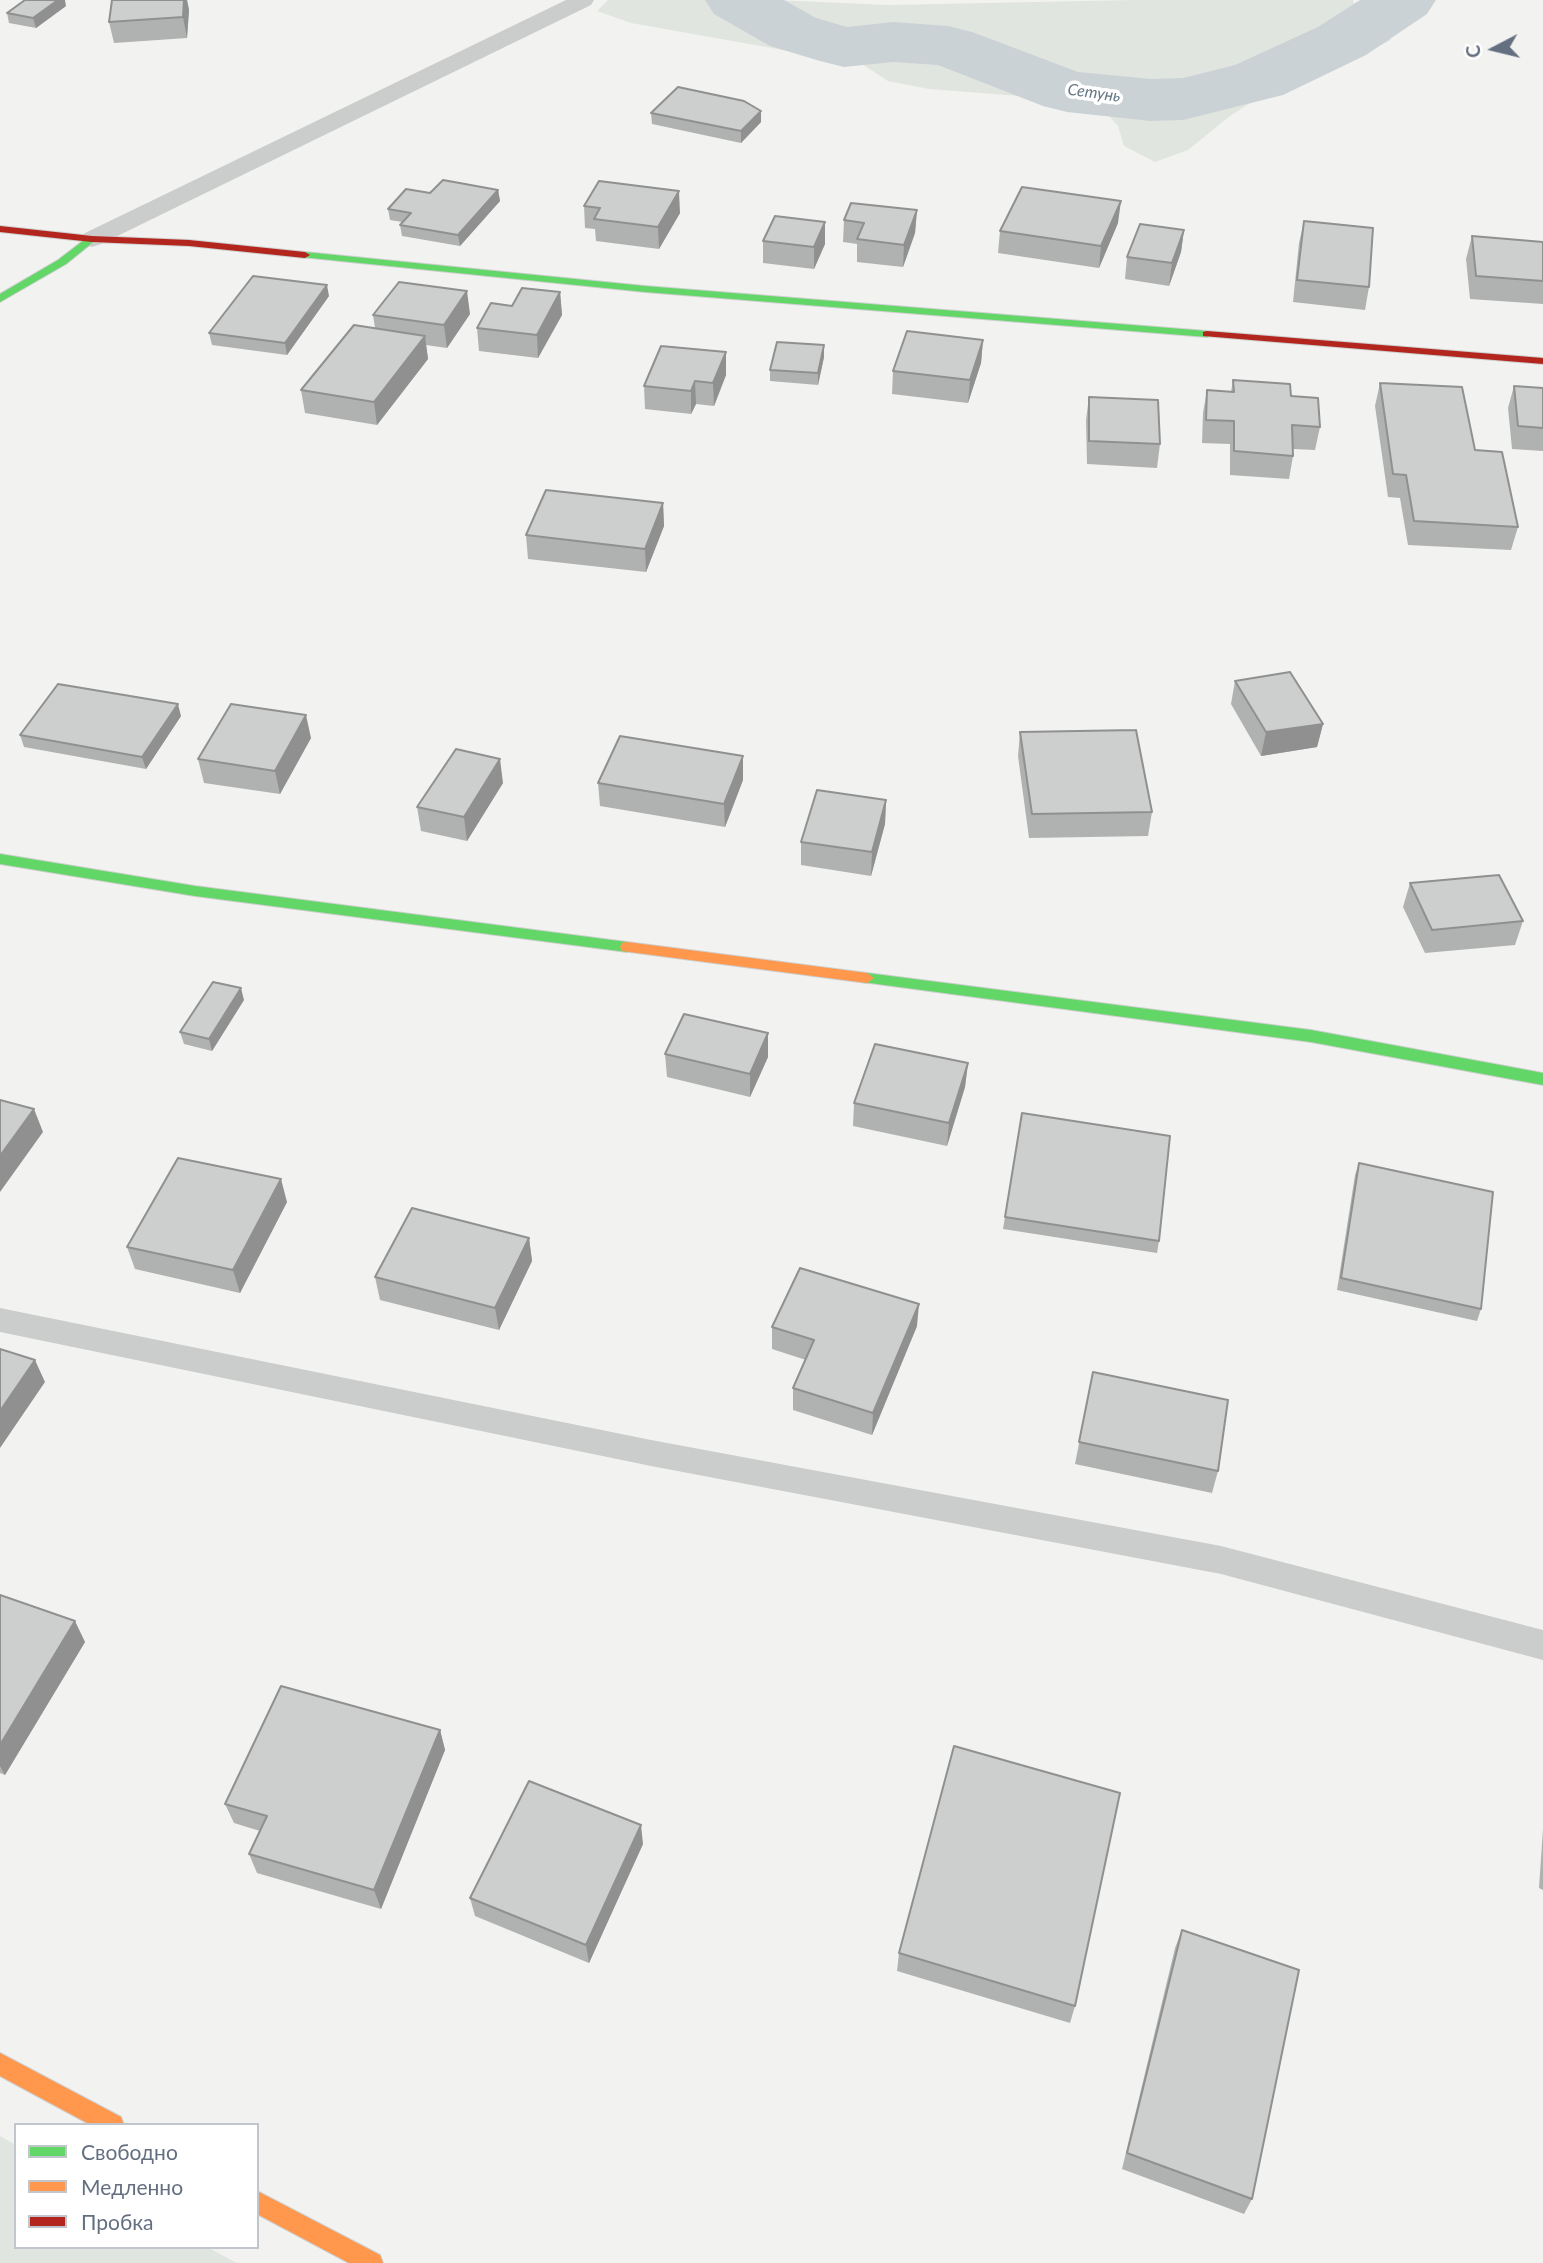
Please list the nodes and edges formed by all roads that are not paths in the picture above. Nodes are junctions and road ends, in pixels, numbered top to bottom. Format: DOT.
graph roads {
  1 [pos="583,0"];
  2 [pos="0,229"];
  3 [pos="92,239"];
  4 [pos="0,299"];
  5 [pos="1543,361"];
  6 [pos="0,859"];
  7 [pos="1543,1079"];
  8 [pos="0,1320"];
  9 [pos="1543,1645"];
  10 [pos="0,2064"];
  11 [pos="109,2123"];
  12 [pos="259,2203"];
  13 [pos="372,2263"];
  1 -- 3 [label="street"];
  2 -- 3 [label="street"];
  3 -- 4 [label="street"];
  3 -- 5 [label="street"];
  6 -- 7 [label="street"];
  8 -- 9 [label="lane"];
  10 -- 11 [label="street"];
  12 -- 13 [label="street"];
}
